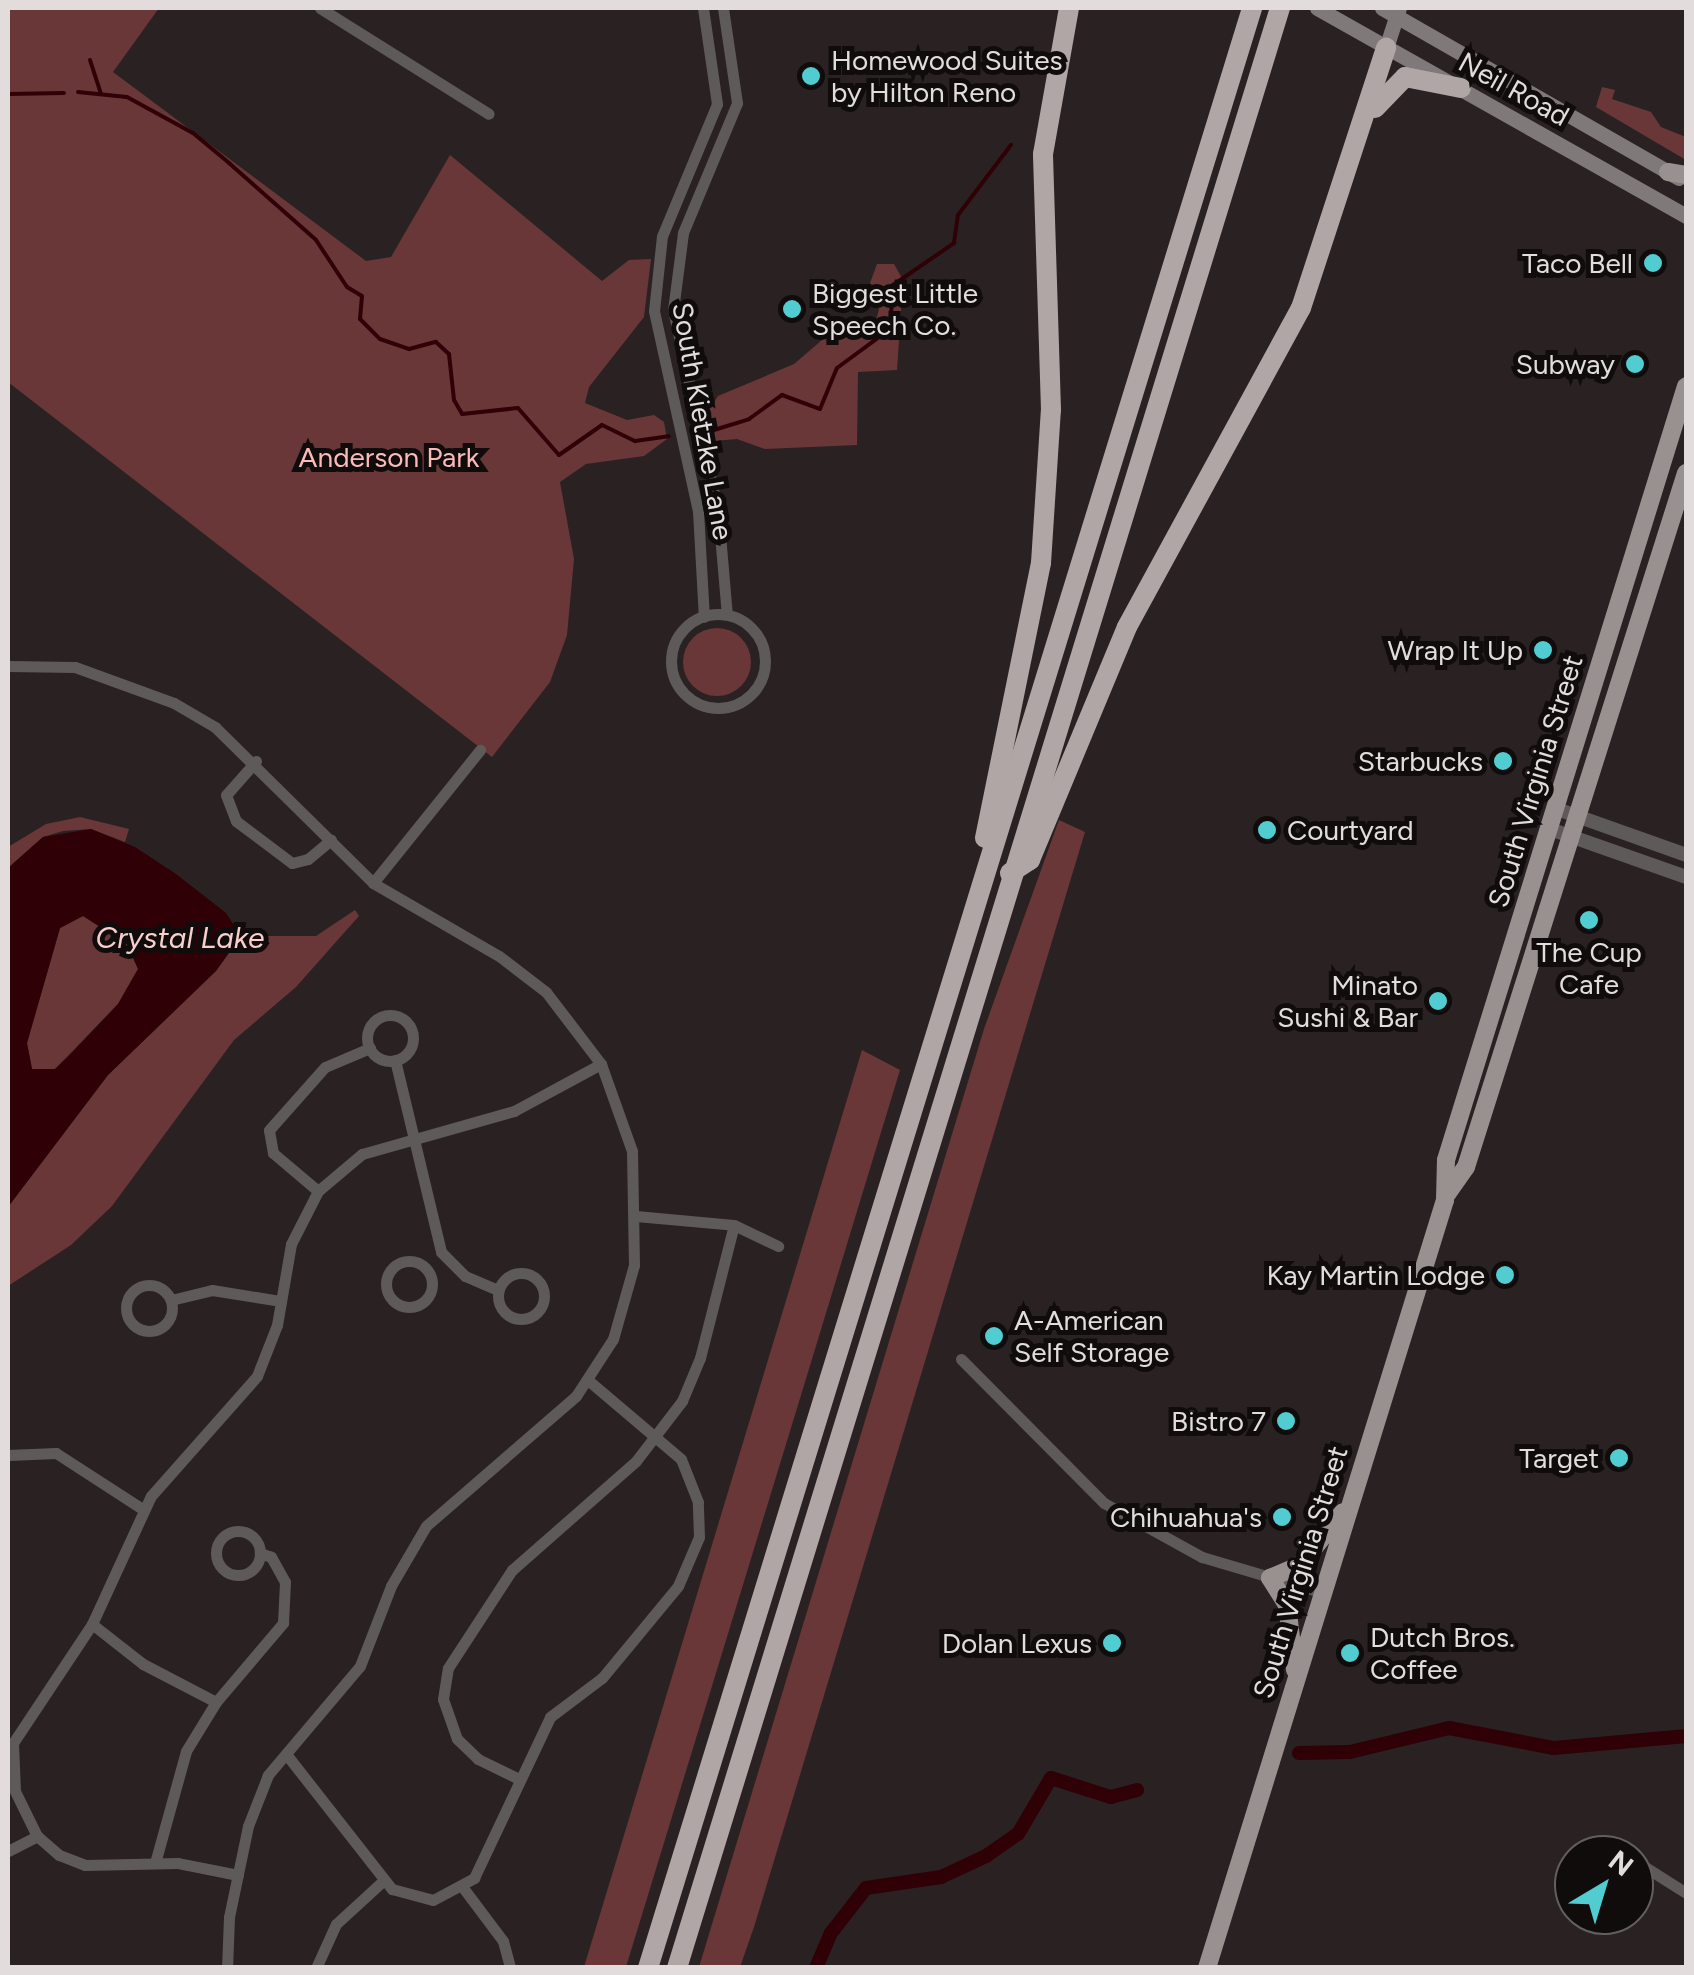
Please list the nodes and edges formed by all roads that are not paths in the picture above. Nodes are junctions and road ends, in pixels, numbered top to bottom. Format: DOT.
graph roads {
  1 [pos="320,8"];
  2 [pos="703,8"];
  3 [pos="723,8"];
  4 [pos="1069,8"];
  5 [pos="1252,8"];
  6 [pos="1317,8"];
  7 [pos="1392,10"];
  8 [pos="1278,15"];
  9 [pos="1386,48"];
  10 [pos="1461,88"];
  11 [pos="489,114"];
  12 [pos="1368,118"];
  13 [pos="1678,174"];
  14 [pos="1686,183"];
  15 [pos="1686,216"];
  16 [pos="1686,386"];
  17 [pos="1686,472"];
  18 [pos="727,615"];
  19 [pos="704,617"];
  20 [pos="8,666"];
  21 [pos="480,750"];
  22 [pos="256,762"];
  23 [pos="1556,810"];
  24 [pos="1578,817"];
  25 [pos="1550,829"];
  26 [pos="1570,838"];
  27 [pos="330,840"];
  28 [pos="1686,855"];
  29 [pos="984,865"];
  30 [pos="1010,873"];
  31 [pos="1686,877"];
  32 [pos="374,883"];
  33 [pos="370,1048"];
  34 [pos="394,1060"];
  35 [pos="601,1064"];
  36 [pos="414,1139"];
  37 [pos="318,1191"];
  38 [pos="1448,1194"];
  39 [pos="636,1216"];
  40 [pos="734,1224"];
  41 [pos="778,1246"];
  42 [pos="446,1260"];
  43 [pos="428,1272"];
  44 [pos="498,1290"];
  45 [pos="171,1300"];
  46 [pos="280,1301"];
  47 [pos="961,1359"];
  48 [pos="589,1381"];
  49 [pos="658,1436"];
  50 [pos="8,1455"];
  51 [pos="1350,1504"];
  52 [pos="144,1510"];
  53 [pos="260,1553"];
  54 [pos="1270,1578"];
  55 [pos="1324,1593"];
  56 [pos="92,1624"];
  57 [pos="1296,1682"];
  58 [pos="216,1702"];
  59 [pos="286,1754"];
  60 [pos="520,1779"];
  61 [pos="37,1836"];
  62 [pos="8,1850"];
  63 [pos="155,1863"];
  64 [pos="1654,1873"];
  65 [pos="238,1875"];
  66 [pos="383,1880"];
  67 [pos="464,1889"];
  68 [pos="1686,1893"];
  69 [pos="227,1968"];
  70 [pos="316,1968"];
  71 [pos="510,1968"];
  72 [pos="648,1968"];
  73 [pos="676,1968"];
  74 [pos="1206,1968"];
  1 -- 11 [label="street"];
  2 -- 19 [label="street, South Kietzke Lane"];
  3 -- 18 [label="street, South Kietzke Lane"];
  4 -- 29 [label="highway"];
  5 -- 29 [label="highway"];
  6 -- 9 [label="main road, Neil Road"];
  7 -- 9 [label="main road"];
  7 -- 13 [label="main road, Neil Road"];
  8 -- 30 [label="highway"];
  9 -- 10 [label="main road, Neil Road"];
  9 -- 12 [label="highway"];
  10 -- 12 [label="highway"];
  10 -- 15 [label="main road, Neil Road"];
  12 -- 30 [label="highway"];
  13 -- 14 [label="main road, Neil Road"];
  16 -- 23 [label="main road, South Virginia Street"];
  17 -- 24 [label="main road, South Virginia Street"];
  18 -- 19 [label="street"];
  18 -- 19 [label="street"];
  20 -- 22 [label="street"];
  21 -- 32 [label="street"];
  22 -- 27 [label="street"];
  22 -- 27 [label="street"];
  23 -- 24 [label="street"];
  23 -- 25 [label="main road, South Virginia Street"];
  24 -- 26 [label="main road, South Virginia Street"];
  24 -- 28 [label="street"];
  25 -- 26 [label="street"];
  25 -- 38 [label="main road, South Virginia Street"];
  26 -- 31 [label="street"];
  26 -- 38 [label="main road, South Virginia Street"];
  27 -- 32 [label="street"];
  29 -- 72 [label="highway"];
  30 -- 73 [label="highway"];
  32 -- 35 [label="street"];
  33 -- 34 [label="street"];
  33 -- 34 [label="street"];
  33 -- 37 [label="street"];
  34 -- 36 [label="street"];
  35 -- 36 [label="street"];
  35 -- 39 [label="street"];
  36 -- 37 [label="street"];
  36 -- 42 [label="street"];
  37 -- 46 [label="street"];
  38 -- 51 [label="main road, South Virginia Street"];
  39 -- 40 [label="street"];
  39 -- 48 [label="street"];
  40 -- 41 [label="street"];
  40 -- 49 [label="street"];
  42 -- 43 [label="street"];
  42 -- 44 [label="street"];
  43 -- 43 [label="street"];
  44 -- 44 [label="street"];
  45 -- 45 [label="street"];
  45 -- 46 [label="street"];
  46 -- 52 [label="street"];
  47 -- 54 [label="street"];
  48 -- 49 [label="street"];
  48 -- 59 [label="street"];
  49 -- 60 [label="street"];
  49 -- 60 [label="street"];
  50 -- 52 [label="street"];
  51 -- 54 [label="main road"];
  51 -- 55 [label="main road, South Virginia Street"];
  52 -- 56 [label="street"];
  53 -- 53 [label="street"];
  53 -- 58 [label="street"];
  54 -- 55 [label="street"];
  54 -- 57 [label="main road"];
  55 -- 57 [label="main road, South Virginia Street"];
  56 -- 58 [label="street"];
  56 -- 61 [label="street"];
  57 -- 74 [label="main road, South Virginia Street"];
  58 -- 63 [label="street"];
  59 -- 65 [label="street"];
  59 -- 66 [label="street"];
  60 -- 67 [label="street"];
  61 -- 62 [label="street"];
  61 -- 63 [label="street"];
  63 -- 65 [label="street"];
  64 -- 68 [label="street"];
  65 -- 69 [label="street"];
  66 -- 67 [label="street"];
  66 -- 70 [label="street"];
  67 -- 71 [label="street"];
}
